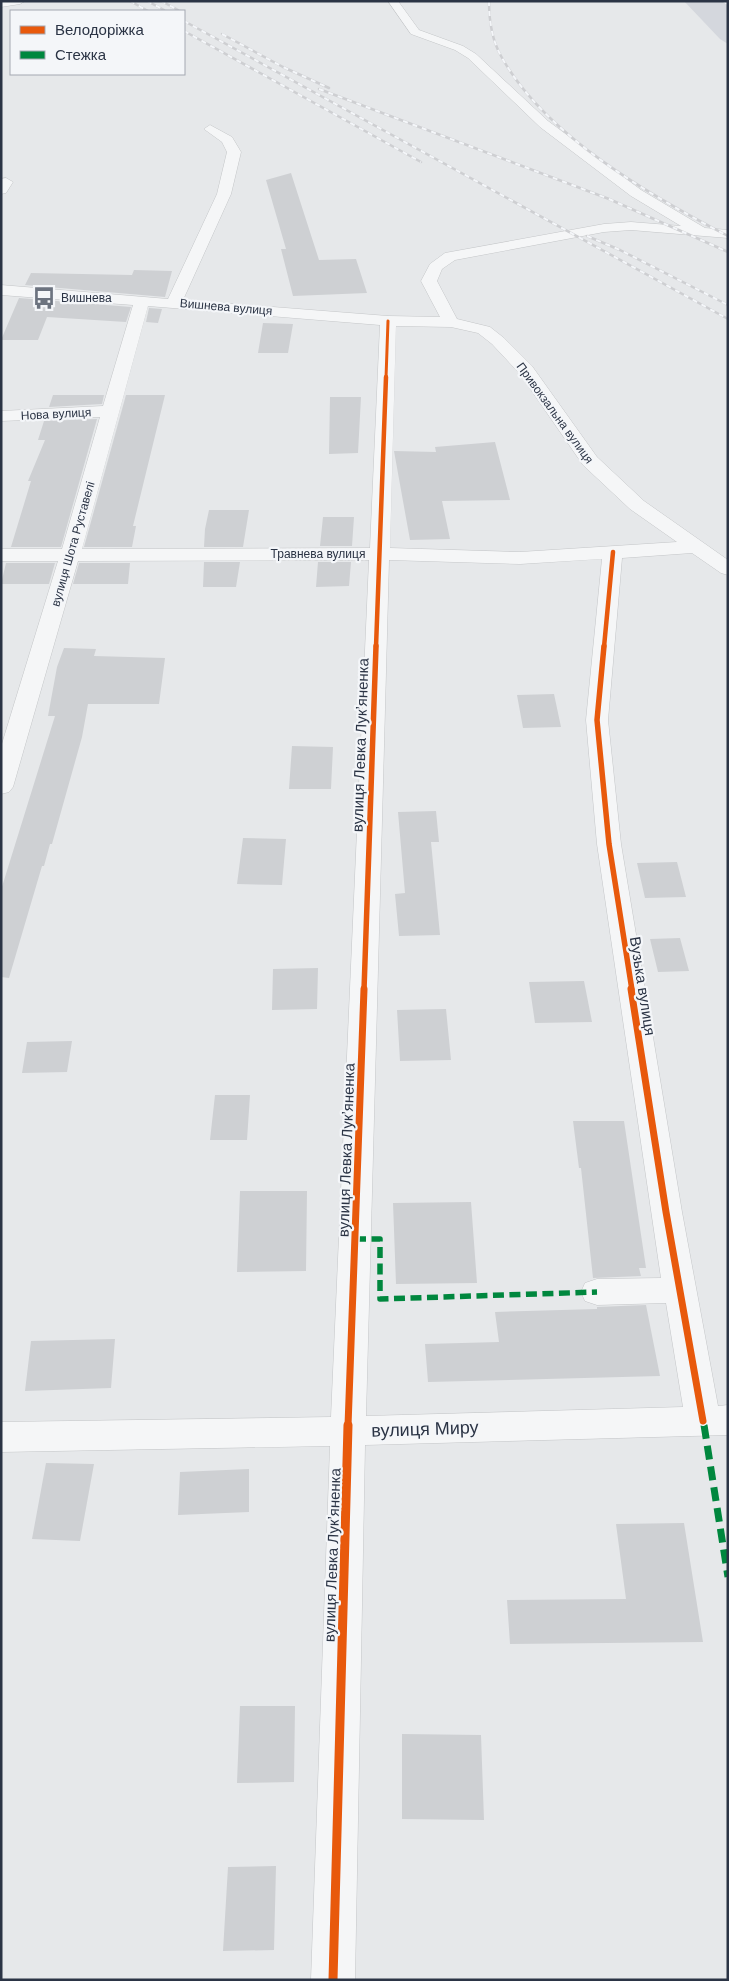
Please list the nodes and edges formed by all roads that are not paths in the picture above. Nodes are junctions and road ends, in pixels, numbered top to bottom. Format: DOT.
graph roads {
  1 [pos="20,1"];
  2 [pos="393,1"];
  3 [pos="1,4"];
  4 [pos="210,129"];
  5 [pos="700,231"];
  6 [pos="728,234"];
  7 [pos="1,290"];
  8 [pos="142,300"];
  9 [pos="174,303"];
  10 [pos="388,321"];
  11 [pos="450,322"];
  12 [pos="110,411"];
  13 [pos="1,416"];
  14 [pos="695,547"];
  15 [pos="613,552"];
  16 [pos="1,554"];
  17 [pos="380,554"];
  18 [pos="70,555"];
  19 [pos="728,569"];
  20 [pos="1,787"];
  21 [pos="681,1290"];
  22 [pos="597,1292"];
  23 [pos="715,1420"];
  24 [pos="348,1431"];
  25 [pos="1,1437"];
  26 [pos="333,1980"];
  1 -- 3 [label="street"];
  2 -- 5 [label="street"];
  4 -- 9 [label="street"];
  5 -- 6 [label="street"];
  5 -- 11 [label="street"];
  7 -- 8 [label="street, Вишнева вулиця"];
  8 -- 9 [label="street, Вишнева вулиця"];
  8 -- 12 [label="street, вулиця Шота Руставелі"];
  9 -- 10 [label="street, Вишнева вулиця"];
  10 -- 11 [label="street, Вишнева вулиця"];
  10 -- 17 [label="street, вулиця Левка Лукʼяненка"];
  11 -- 14 [label="street, Привокзальна вулиця"];
  12 -- 13 [label="street, Нова вулиця"];
  12 -- 18 [label="street, вулиця Шота Руставелі"];
  14 -- 15 [label="street, Травнева вулиця"];
  14 -- 19 [label="street, Привокзальна вулиця"];
  15 -- 17 [label="street, Травнева вулиця"];
  15 -- 21 [label="street, Вузька вулиця"];
  16 -- 18 [label="street, Травнева вулиця"];
  17 -- 18 [label="street, Травнева вулиця"];
  17 -- 24 [label="street, вулиця Левка Лукʼяненка"];
  18 -- 20 [label="street, вулиця Шота Руставелі"];
  21 -- 22 [label="street"];
  21 -- 23 [label="street, Вузька вулиця"];
  23 -- 24 [label="street, вулиця Миру"];
  24 -- 25 [label="street, вулиця Миру"];
  24 -- 26 [label="street, вулиця Левка Лукʼяненка"];
}
